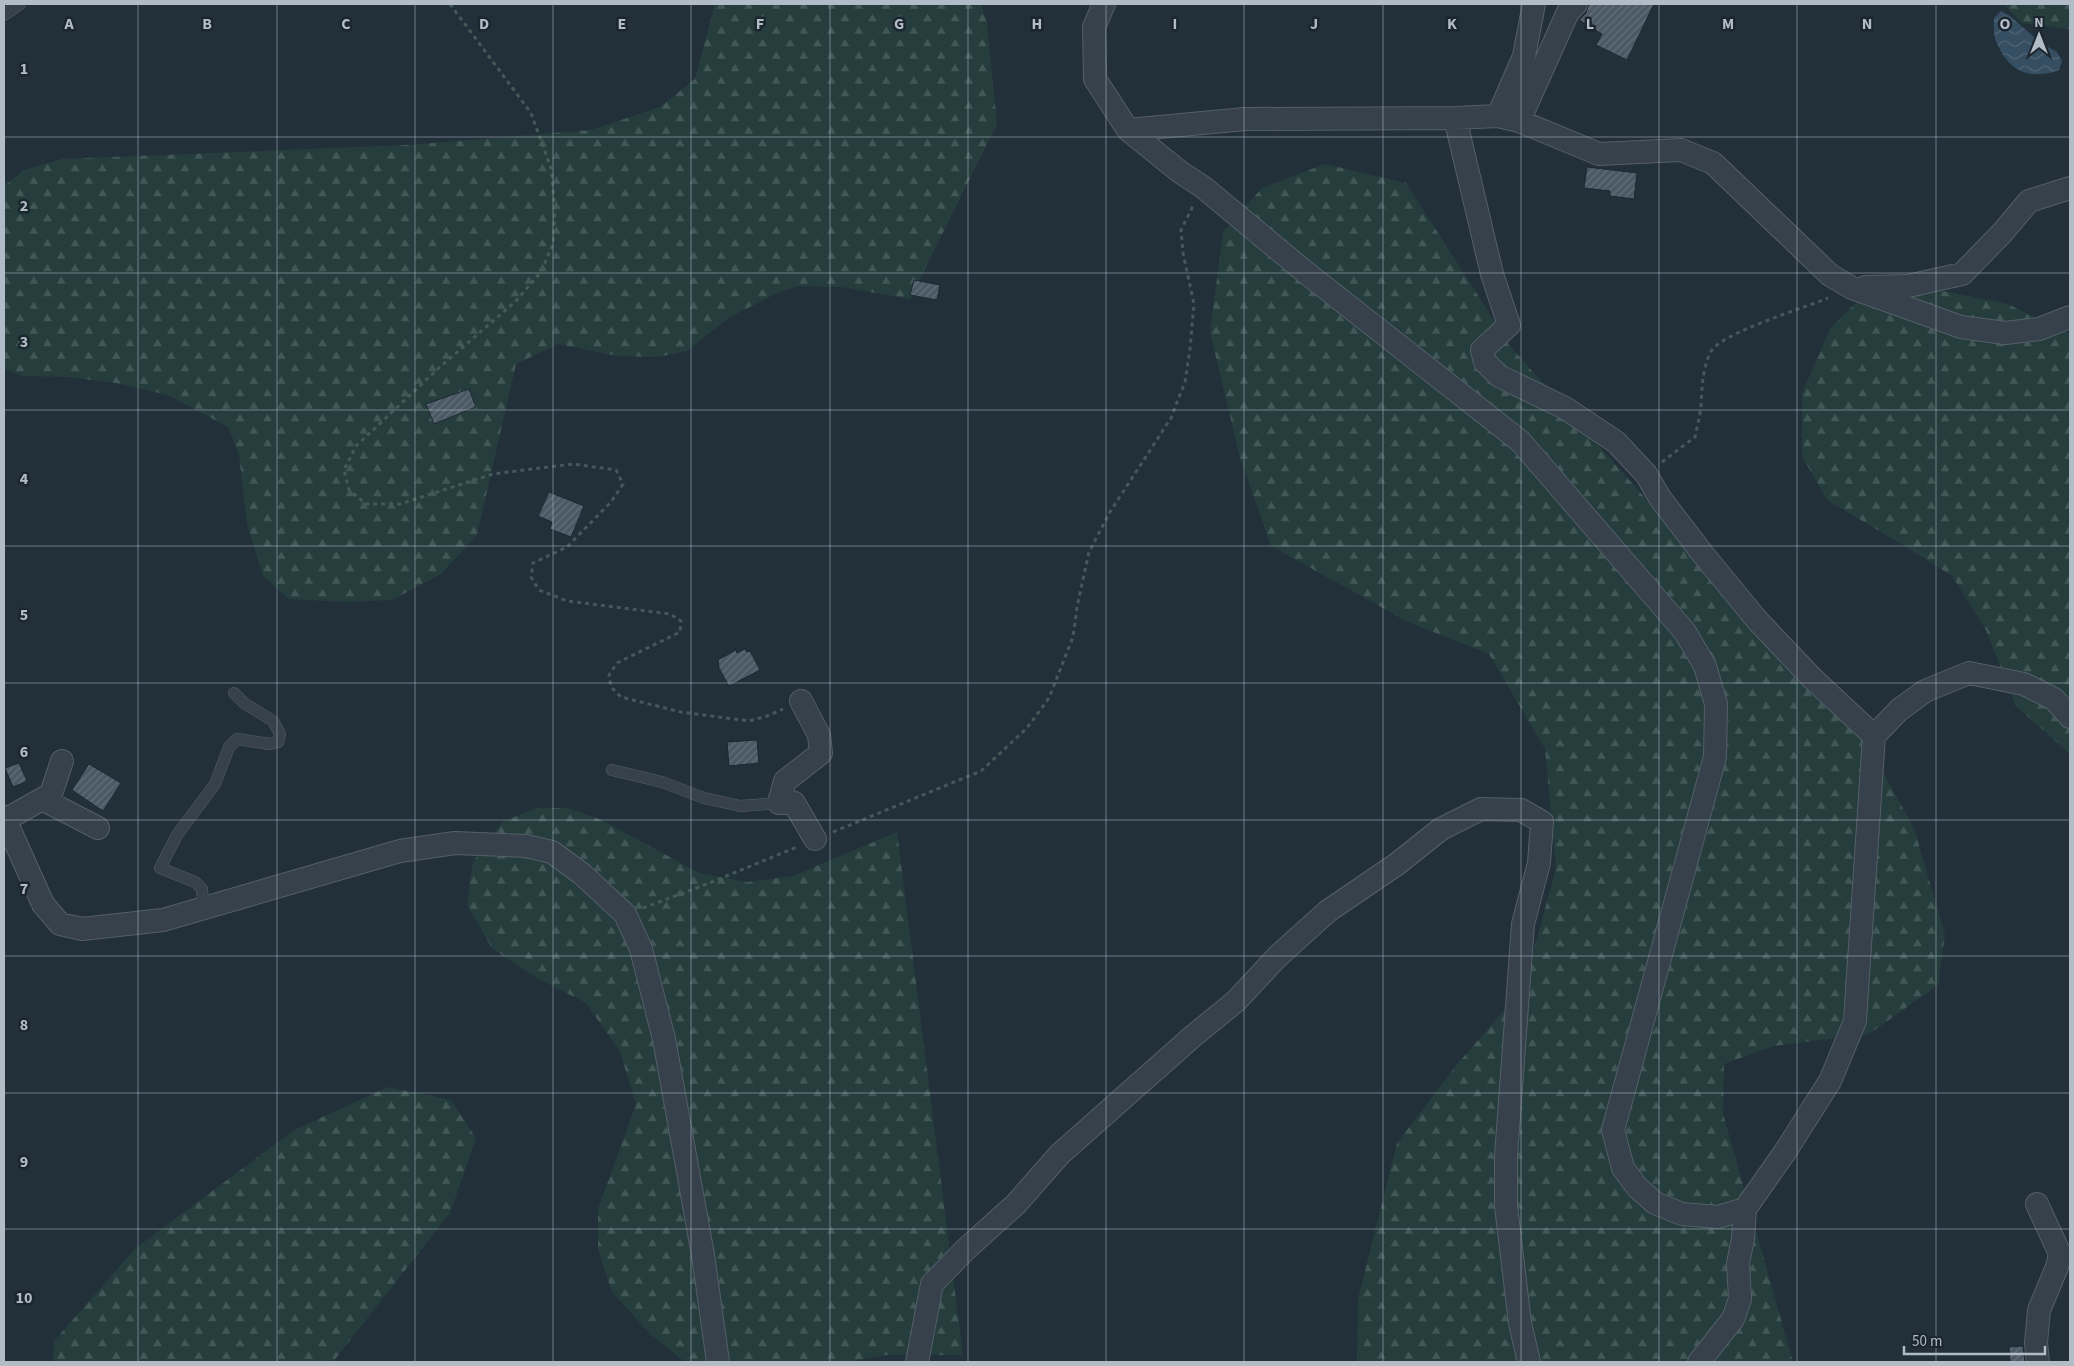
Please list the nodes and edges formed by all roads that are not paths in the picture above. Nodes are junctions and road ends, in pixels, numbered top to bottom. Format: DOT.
graph roads {
  1 [pos="20,4"];
  2 [pos="1104,4"];
  3 [pos="1534,4"];
  4 [pos="1576,4"];
  5 [pos="4,15"];
  6 [pos="1454,118"];
  7 [pos="1508,118"];
  8 [pos="1128,130"];
  9 [pos="2070,188"];
  10 [pos="1852,288"];
  11 [pos="2070,318"];
  12 [pos="234,693"];
  13 [pos="801,701"];
  14 [pos="2070,717"];
  15 [pos="1874,736"];
  16 [pos="62,761"];
  17 [pos="612,770"];
  18 [pos="42,799"];
  19 [pos="779,803"];
  20 [pos="4,818"];
  21 [pos="98,828"];
  22 [pos="816,840"];
  23 [pos="203,908"];
  24 [pos="2037,1204"];
  25 [pos="1745,1209"];
  26 [pos="718,1362"];
  27 [pos="917,1362"];
  28 [pos="1529,1362"];
  29 [pos="1699,1362"];
  30 [pos="2038,1362"];
  1 -- 5 [label="lane"];
  2 -- 8 [label="street"];
  3 -- 7 [label="street"];
  4 -- 7 [label="street"];
  6 -- 7 [label="street"];
  6 -- 8 [label="street"];
  6 -- 15 [label="street"];
  7 -- 10 [label="street"];
  8 -- 25 [label="street"];
  9 -- 10 [label="street"];
  10 -- 11 [label="street"];
  12 -- 23 [label="lane"];
  13 -- 19 [label="street"];
  14 -- 15 [label="street"];
  15 -- 25 [label="street"];
  16 -- 18 [label="street"];
  17 -- 19 [label="lane"];
  18 -- 20 [label="street"];
  18 -- 21 [label="street"];
  19 -- 22 [label="street"];
  20 -- 23 [label="street"];
  23 -- 26 [label="street"];
  24 -- 30 [label="street"];
  25 -- 29 [label="street"];
  27 -- 28 [label="street"];
}
